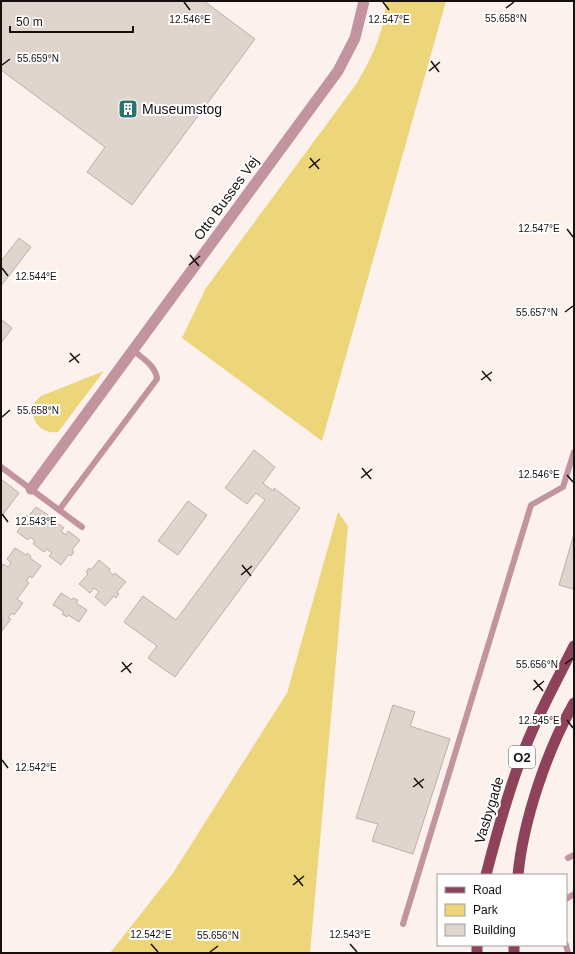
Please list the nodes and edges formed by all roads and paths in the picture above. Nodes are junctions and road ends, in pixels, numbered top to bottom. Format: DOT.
graph roads {
  1 [pos="364,1"];
  2 [pos="133,350"];
  3 [pos="574,452"];
  4 [pos="1,467"];
  5 [pos="31,489"];
  6 [pos="59,510"];
  7 [pos="82,527"];
  8 [pos="574,646"];
  9 [pos="574,703"];
  10 [pos="574,855"];
  11 [pos="568,858"];
  12 [pos="486,874"];
  13 [pos="518,874"];
  14 [pos="403,924"];
  1 -- 2 [label="street, Otto Busses Vej"];
  2 -- 5 [label="street, Otto Busses Vej"];
  2 -- 6 [label="lane"];
  3 -- 14 [label="lane"];
  4 -- 5 [label="lane"];
  5 -- 6 [label="lane"];
  6 -- 7 [label="lane"];
  8 -- 12 [label="main road, Vasbygade / O2"];
  9 -- 13 [label="main road, O2"];
  10 -- 11 [label="lane"];
}
